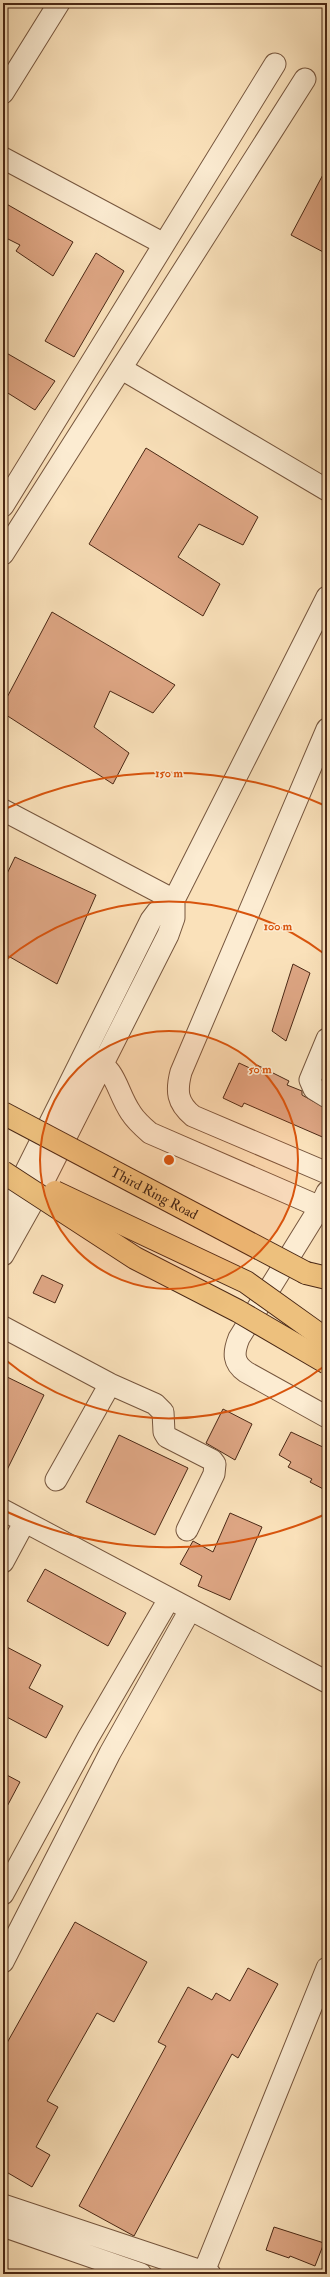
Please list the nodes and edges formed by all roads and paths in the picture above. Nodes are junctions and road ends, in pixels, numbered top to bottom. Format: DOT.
graph roads {
  1 [pos="59,3"];
  2 [pos="275,64"];
  3 [pos="305,79"];
  4 [pos="3,93"];
  5 [pos="3,158"];
  6 [pos="164,244"];
  7 [pos="122,369"];
  8 [pos="10,482"];
  9 [pos="327,490"];
  10 [pos="38,499"];
  11 [pos="3,506"];
  12 [pos="3,554"];
  13 [pos="327,597"];
  14 [pos="327,729"];
  15 [pos="3,810"];
  16 [pos="174,900"];
  17 [pos="327,1039"];
  18 [pos="84,1053"];
  19 [pos="103,1063"];
  20 [pos="327,1096"];
  21 [pos="3,1113"];
  22 [pos="3,1167"];
  23 [pos="3,1172"];
  24 [pos="327,1173"];
  25 [pos="324,1199"];
  26 [pos="3,1217"];
  27 [pos="3,1255"];
  28 [pos="327,1278"];
  29 [pos="3,1327"];
  30 [pos="327,1340"];
  31 [pos="327,1363"];
  32 [pos="110,1384"];
  33 [pos="327,1417"];
  34 [pos="56,1480"];
  35 [pos="3,1510"];
  36 [pos="24,1523"];
  37 [pos="187,1530"];
  38 [pos="3,1562"];
  39 [pos="170,1599"];
  40 [pos="190,1610"];
  41 [pos="327,1682"];
  42 [pos="3,1894"];
  43 [pos="3,1962"];
  44 [pos="327,1968"];
  45 [pos="3,2205"];
  46 [pos="3,2226"];
  47 [pos="95,2266"];
  48 [pos="206,2273"];
  49 [pos="141,2274"];
  1 -- 4 [label="street"];
  2 -- 6 [label="street"];
  3 -- 7 [label="street"];
  5 -- 6 [label="street"];
  6 -- 8 [label="street"];
  7 -- 9 [label="street"];
  7 -- 10 [label="street"];
  8 -- 10 [label="street"];
  8 -- 11 [label="street"];
  10 -- 12 [label="street"];
  13 -- 16 [label="street"];
  14 -- 24 [label="street"];
  15 -- 16 [label="street"];
  16 -- 18 [label="street"];
  16 -- 19 [label="street"];
  17 -- 20 [label="street"];
  18 -- 19 [label="street"];
  18 -- 26 [label="street"];
  19 -- 25 [label="street"];
  19 -- 27 [label="street"];
  21 -- 28 [label="highway, Third Ring Road, bridge"];
  22 -- 30 [label="highway, bridge"];
  23 -- 31 [label="highway, bridge"];
  25 -- 33 [label="street"];
  29 -- 32 [label="street"];
  32 -- 34 [label="street"];
  32 -- 37 [label="street"];
  35 -- 36 [label="street"];
  36 -- 38 [label="street"];
  36 -- 39 [label="street"];
  39 -- 40 [label="street"];
  39 -- 42 [label="street"];
  40 -- 41 [label="street"];
  40 -- 43 [label="street"];
  44 -- 48 [label="street"];
  45 -- 48 [label="street"];
  46 -- 47 [label="street"];
  47 -- 49 [label="street"];
}
